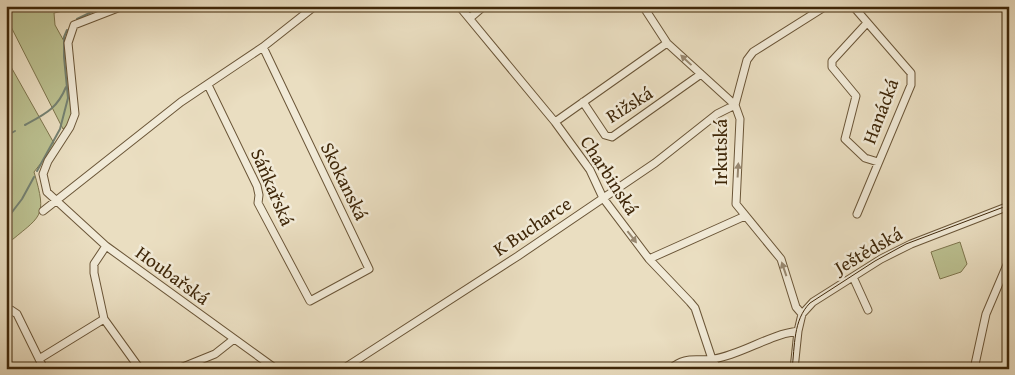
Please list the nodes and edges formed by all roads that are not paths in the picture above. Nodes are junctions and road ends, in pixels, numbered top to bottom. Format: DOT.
graph roads {
  1 [pos="123,6"];
  2 [pos="315,6"];
  3 [pos="459,6"];
  4 [pos="484,6"];
  5 [pos="643,6"];
  6 [pos="826,6"];
  7 [pos="853,6"];
  8 [pos="470,18"];
  9 [pos="866,24"];
  10 [pos="667,43"];
  11 [pos="263,47"];
  12 [pos="701,74"];
  13 [pos="208,85"];
  14 [pos="583,102"];
  15 [pos="735,105"];
  16 [pos="555,122"];
  17 [pos="878,162"];
  18 [pos="603,198"];
  19 [pos="56,202"];
  20 [pos="1009,206"];
  21 [pos="43,211"];
  22 [pos="857,214"];
  23 [pos="745,216"];
  24 [pos="106,246"];
  25 [pos="649,259"];
  26 [pos="1009,260"];
  27 [pos="853,277"];
  28 [pos="310,301"];
  29 [pos="868,310"];
  30 [pos="6,312"];
  31 [pos="802,314"];
  32 [pos="104,319"];
  33 [pos="798,331"];
  34 [pos="234,339"];
  35 [pos="39,359"];
  36 [pos="712,359"];
  37 [pos="44,369"];
  38 [pos="140,369"];
  39 [pos="178,369"];
  40 [pos="276,369"];
  41 [pos="343,369"];
  42 [pos="670,369"];
  43 [pos="718,369"];
  44 [pos="794,369"];
  45 [pos="974,369"];
  1 -- 19 [label="street"];
  2 -- 11 [label="street"];
  3 -- 8 [label="street, Charbinská"];
  4 -- 8 [label="street"];
  5 -- 10 [label="street, Irkutská"];
  6 -- 15 [label="street"];
  7 -- 9 [label="street, Hanácká"];
  8 -- 16 [label="street, Charbinská"];
  9 -- 17 [label="street, Hanácká"];
  9 -- 17 [label="street"];
  12 -- 10 [label="street, Irkutská, one-way"];
  10 -- 14 [label="street"];
  11 -- 13 [label="street"];
  11 -- 28 [label="street, Skokanská"];
  12 -- 14 [label="street, Rižská"];
  12 -- 15 [label="street, Irkutská"];
  13 -- 19 [label="street"];
  13 -- 28 [label="street, Sáňkařská"];
  14 -- 16 [label="street"];
  15 -- 18 [label="street, K Bucharce"];
  23 -- 15 [label="street, Irkutská, one-way"];
  16 -- 18 [label="street, Charbinská"];
  17 -- 22 [label="street, Hanácká"];
  18 -- 25 [label="street, Charbinská, one-way"];
  18 -- 41 [label="street, K Bucharce"];
  19 -- 21 [label="street"];
  19 -- 24 [label="street, Houbařská"];
  20 -- 27 [label="street, Ještědská"];
  23 -- 25 [label="street"];
  31 -- 23 [label="street, Irkutská, one-way"];
  24 -- 32 [label="street"];
  24 -- 34 [label="street, Houbařská"];
  25 -- 36 [label="street, Charbinská"];
  26 -- 45 [label="street"];
  27 -- 29 [label="street"];
  27 -- 31 [label="street, Ještědská"];
  30 -- 35 [label="street"];
  31 -- 33 [label="street"];
  32 -- 35 [label="street"];
  32 -- 38 [label="street"];
  33 -- 36 [label="street"];
  33 -- 44 [label="street"];
  34 -- 39 [label="street"];
  34 -- 40 [label="street, Houbařská"];
  35 -- 37 [label="street"];
  36 -- 42 [label="street"];
  36 -- 43 [label="street, Charbinská"];
}
